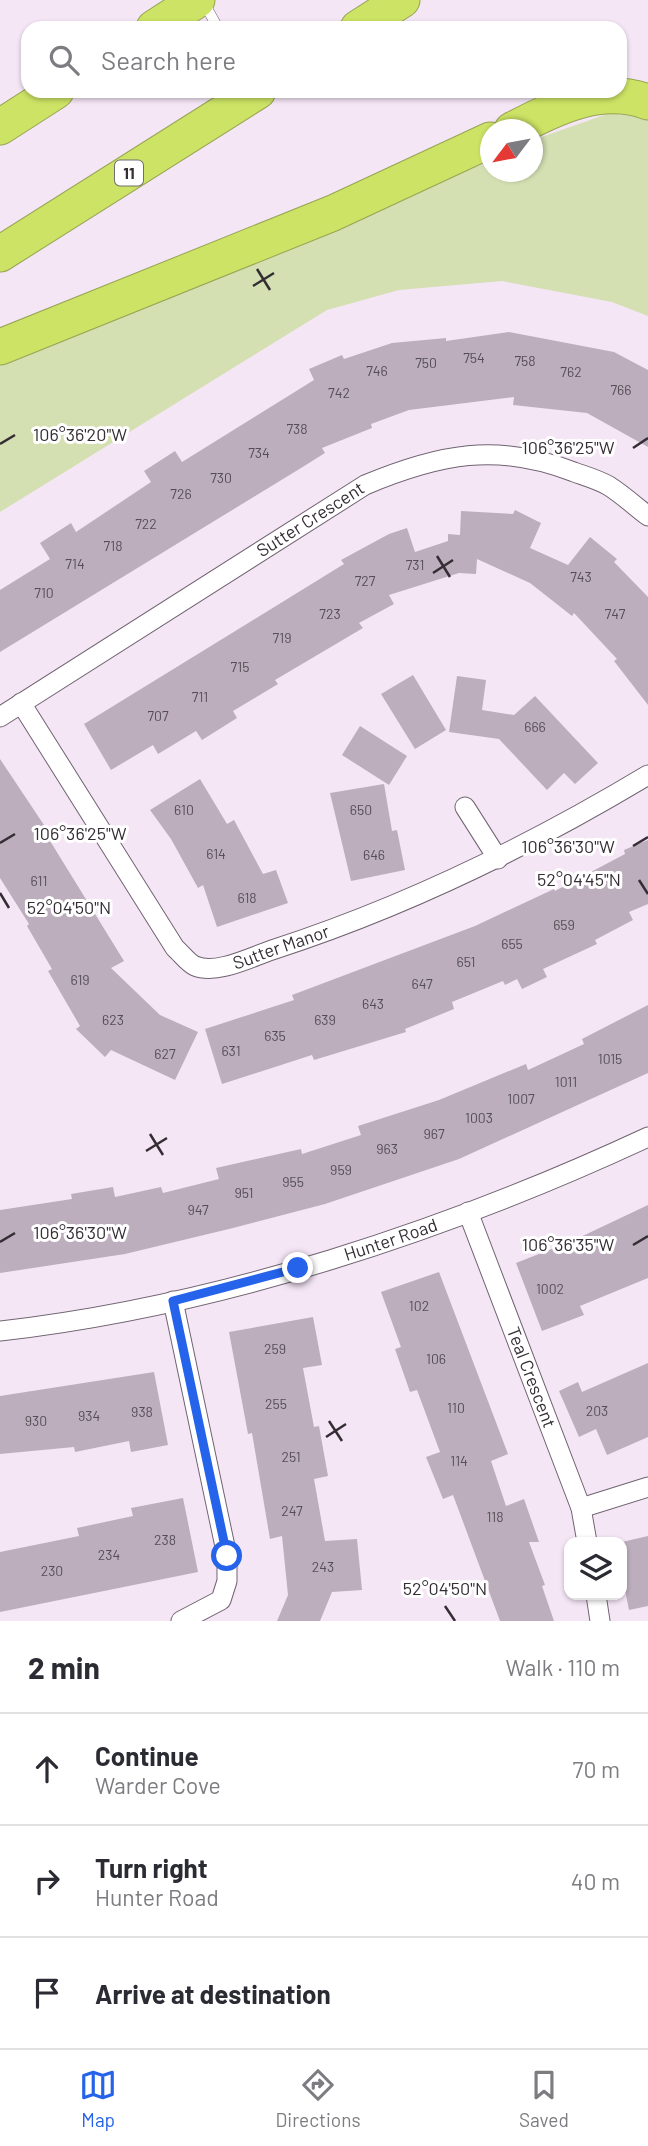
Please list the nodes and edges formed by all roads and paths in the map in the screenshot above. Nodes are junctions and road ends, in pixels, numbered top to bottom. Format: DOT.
graph roads {
  1 [pos="200,0"];
  2 [pos="402,0"];
  3 [pos="166,21"];
  4 [pos="214,21"];
  5 [pos="369,21"];
  6 [pos="627,97"];
  7 [pos="45,98"];
  8 [pos="246,98"];
  9 [pos="589,98"];
  10 [pos="648,102"];
  11 [pos="536,119"];
  12 [pos="0,127"];
  13 [pos="480,145"];
  14 [pos="0,254"];
  15 [pos="0,346"];
  16 [pos="648,516"];
  17 [pos="21,703"];
  18 [pos="0,717"];
  19 [pos="648,775"];
  20 [pos="465,807"];
  21 [pos="498,859"];
  22 [pos="648,1138"];
  23 [pos="468,1212"];
  24 [pos="173,1301"];
  25 [pos="0,1331"];
  26 [pos="648,1487"];
  27 [pos="581,1508"];
  28 [pos="586,1537"];
  29 [pos="597,1600"];
  30 [pos="181,1621"];
  31 [pos="600,1621"];
  1 -- 3 [label="highway"];
  1 -- 4 [label="lane"];
  2 -- 5 [label="highway"];
  6 -- 10 [label="highway"];
  7 -- 12 [label="highway"];
  8 -- 14 [label="highway, 11"];
  9 -- 11 [label="highway"];
  13 -- 15 [label="highway"];
  16 -- 17 [label="street, Sutter Crescent"];
  17 -- 18 [label="street, Sutter Crescent"];
  17 -- 21 [label="street, Sutter Manor"];
  19 -- 21 [label="street, Sutter Manor"];
  20 -- 21 [label="street"];
  22 -- 23 [label="street, Hunter Road"];
  23 -- 24 [label="street, Hunter Road"];
  23 -- 27 [label="street, Teal Crescent"];
  24 -- 25 [label="street, Hunter Road"];
  24 -- 30 [label="street"];
  26 -- 27 [label="street"];
  27 -- 28 [label="street, Teal Crescent"];
  29 -- 31 [label="street"];
}
